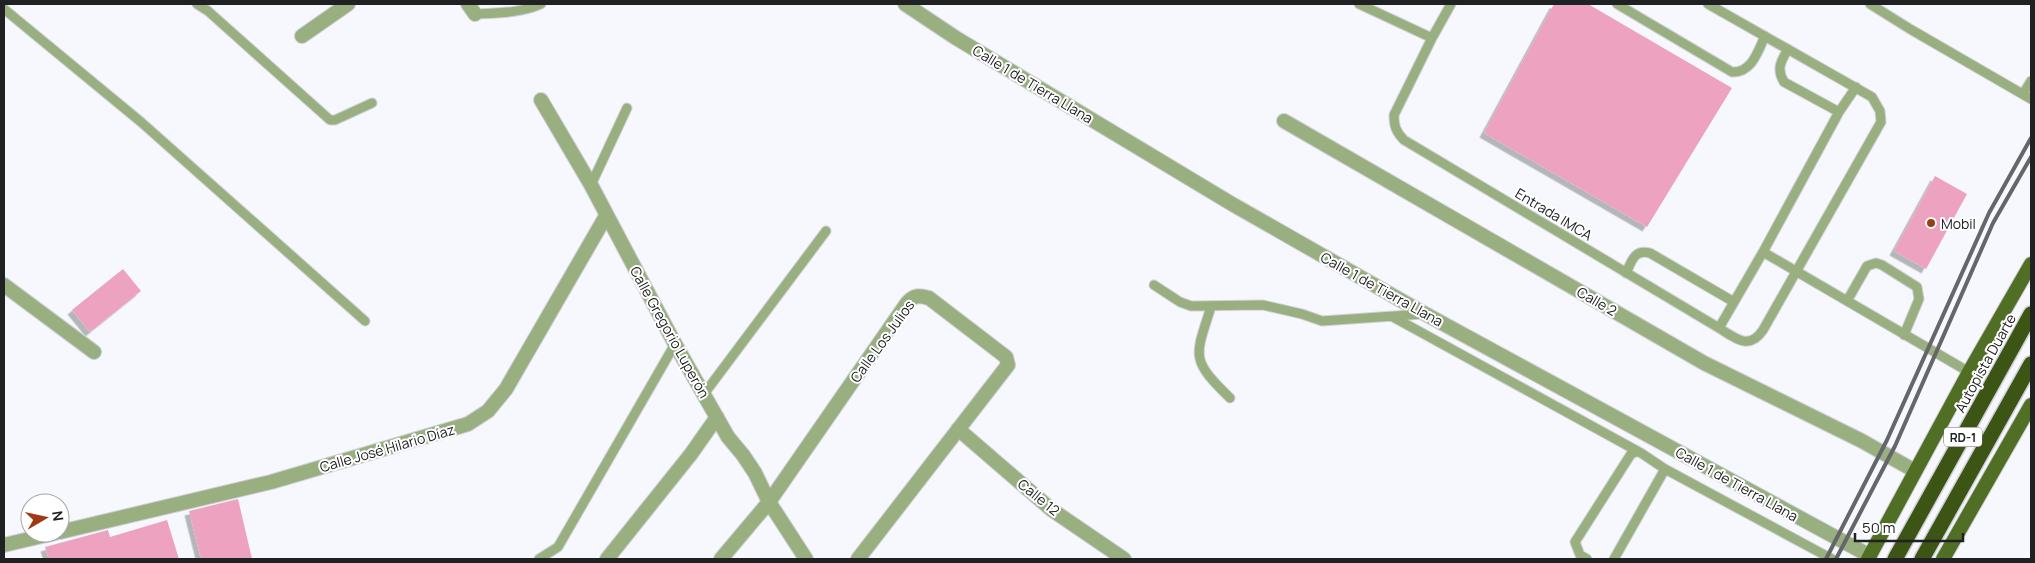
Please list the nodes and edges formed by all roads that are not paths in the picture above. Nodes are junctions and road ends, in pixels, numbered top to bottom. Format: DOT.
graph roads {
  1 [pos="197,4"];
  2 [pos="348,4"];
  3 [pos="541,4"];
  4 [pos="905,4"];
  5 [pos="1359,4"];
  6 [pos="1451,4"];
  7 [pos="1617,4"];
  8 [pos="1708,4"];
  9 [pos="1870,4"];
  10 [pos="4,9"];
  11 [pos="472,9"];
  12 [pos="302,36"];
  13 [pos="1765,36"];
  14 [pos="1432,38"];
  15 [pos="1788,49"];
  16 [pos="2031,81"];
  17 [pos="1856,87"];
  18 [pos="2027,97"];
  19 [pos="542,100"];
  20 [pos="372,103"];
  21 [pos="627,108"];
  22 [pos="1839,112"];
  23 [pos="1284,121"];
  24 [pos="591,185"];
  25 [pos="606,216"];
  26 [pos="826,231"];
  27 [pos="1763,252"];
  28 [pos="2031,264"];
  29 [pos="1797,271"];
  30 [pos="1626,273"];
  31 [pos="4,285"];
  32 [pos="1154,285"];
  33 [pos="1847,301"];
  34 [pos="1734,302"];
  35 [pos="1211,306"];
  36 [pos="1424,314"];
  37 [pos="2031,314"];
  38 [pos="1393,317"];
  39 [pos="365,321"];
  40 [pos="1719,328"];
  41 [pos="1904,335"];
  42 [pos="675,344"];
  43 [pos="94,352"];
  44 [pos="2031,364"];
  45 [pos="1969,372"];
  46 [pos="704,394"];
  47 [pos="1230,398"];
  48 [pos="2031,405"];
  49 [pos="717,417"];
  50 [pos="958,429"];
  51 [pos="1636,452"];
  52 [pos="1665,470"];
  53 [pos="1915,471"];
  54 [pos="769,502"];
  55 [pos="70,530"];
  56 [pos="20,541"];
  57 [pos="4,545"];
  58 [pos="1869,558"];
  59 [pos="539,559"];
  60 [pos="607,559"];
  61 [pos="721,559"];
  62 [pos="806,559"];
  63 [pos="858,559"];
  64 [pos="1124,559"];
  65 [pos="1587,559"];
  66 [pos="1614,559"];
  67 [pos="1832,559"];
  68 [pos="1895,559"];
  69 [pos="1922,559"];
  70 [pos="1943,559"];
  1 -- 20 [label="lane"];
  2 -- 12 [label="street"];
  3 -- 11 [label="lane"];
  4 -- 36 [label="street, Calle 1 de Tierra Llana"];
  5 -- 14 [label="lane"];
  6 -- 14 [label="lane, Entrada IMCA"];
  7 -- 13 [label="lane"];
  8 -- 13 [label="lane, Entrada IMCA"];
  9 -- 18 [label="lane"];
  10 -- 39 [label="lane"];
  13 -- 15 [label="lane, Entrada IMCA"];
  14 -- 30 [label="lane, Entrada IMCA"];
  15 -- 17 [label="lane, Entrada IMCA"];
  15 -- 22 [label="lane"];
  16 -- 18 [label="lane"];
  17 -- 22 [label="lane"];
  17 -- 29 [label="lane, Entrada IMCA"];
  19 -- 24 [label="street, Calle Gregorio Luperón"];
  21 -- 24 [label="lane"];
  22 -- 27 [label="lane"];
  23 -- 53 [label="street, Calle 2"];
  24 -- 25 [label="street, Calle Gregorio Luperón"];
  25 -- 42 [label="street, Calle Gregorio Luperón"];
  25 -- 55 [label="street, Calle José Hilario Díaz"];
  26 -- 46 [label="lane"];
  27 -- 29 [label="lane"];
  27 -- 34 [label="lane"];
  28 -- 45 [label="main road"];
  29 -- 33 [label="lane"];
  29 -- 40 [label="lane, Entrada IMCA"];
  30 -- 34 [label="lane"];
  30 -- 40 [label="lane, Entrada IMCA"];
  31 -- 43 [label="street"];
  32 -- 35 [label="lane"];
  33 -- 41 [label="lane"];
  33 -- 41 [label="lane"];
  34 -- 40 [label="lane"];
  35 -- 38 [label="lane"];
  35 -- 47 [label="lane"];
  36 -- 38 [label="lane"];
  36 -- 58 [label="street, Calle 1 de Tierra Llana"];
  37 -- 68 [label="highway, Autopista Duarte / RD-1"];
  38 -- 51 [label="lane"];
  41 -- 45 [label="lane"];
  42 -- 46 [label="street, Calle Gregorio Luperón"];
  42 -- 59 [label="lane"];
  44 -- 69 [label="highway, RD-1"];
  45 -- 53 [label="main road"];
  46 -- 49 [label="street, Calle Gregorio Luperón"];
  48 -- 70 [label="main road"];
  49 -- 54 [label="street, Calle Gregorio Luperón"];
  49 -- 60 [label="street"];
  50 -- 54 [label="street, Calle Los Julios"];
  50 -- 63 [label="street, Calle Los Julios"];
  50 -- 64 [label="street, Calle 12"];
  51 -- 52 [label="lane"];
  51 -- 65 [label="lane"];
  52 -- 66 [label="lane"];
  52 -- 67 [label="lane"];
  53 -- 58 [label="main road"];
  54 -- 61 [label="street, Calle Los Julios"];
  54 -- 62 [label="street, Calle Gregorio Luperón"];
  56 -- 57 [label="street"];
}
